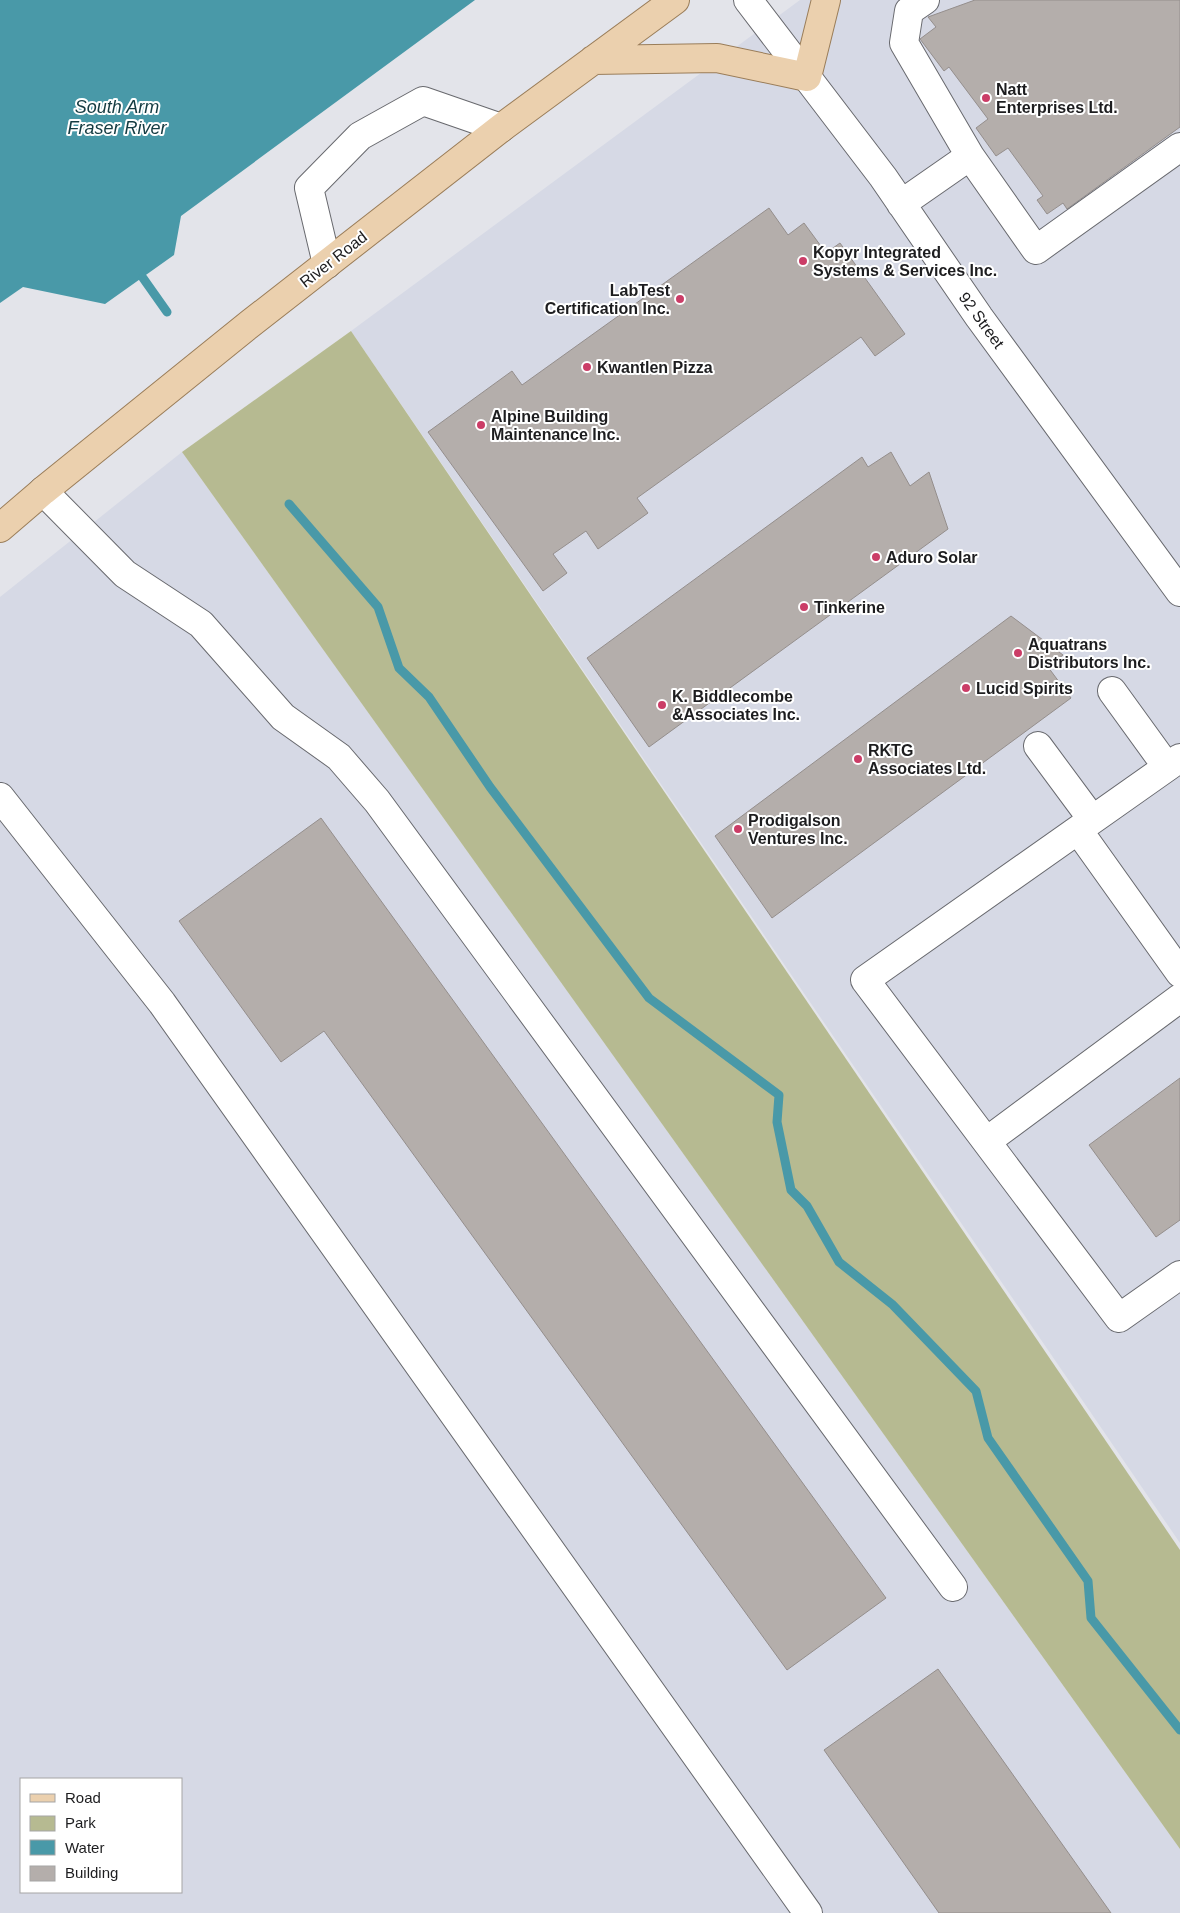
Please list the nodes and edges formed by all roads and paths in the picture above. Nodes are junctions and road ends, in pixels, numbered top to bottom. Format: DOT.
graph roads {
  1 [pos="675,0"];
  2 [pos="748,0"];
  3 [pos="826,0"];
  4 [pos="925,0"];
  5 [pos="594,60"];
  6 [pos="808,77"];
  7 [pos="501,128"];
  8 [pos="1180,147"];
  9 [pos="970,156"];
  10 [pos="901,204"];
  11 [pos="326,264"];
  12 [pos="43,490"];
  13 [pos="0,528"];
  14 [pos="1180,592"];
  15 [pos="1112,691"];
  16 [pos="1038,746"];
  17 [pos="1173,762"];
  18 [pos="0,797"];
  19 [pos="1085,824"];
  20 [pos="1180,973"];
  21 [pos="1180,998"];
  22 [pos="987,1141"];
  23 [pos="1180,1275"];
  24 [pos="953,1587"];
  25 [pos="808,1913"];
  1 -- 5 [label="main road, River Road"];
  2 -- 6 [label="street, 92 Street"];
  3 -- 6 [label="main road"];
  4 -- 9 [label="street"];
  5 -- 6 [label="main road"];
  5 -- 7 [label="main road, River Road"];
  6 -- 10 [label="street, 92 Street"];
  7 -- 11 [label="main road, River Road"];
  7 -- 11 [label="street"];
  8 -- 9 [label="street"];
  9 -- 10 [label="street"];
  10 -- 14 [label="street, 92 Street"];
  11 -- 12 [label="main road, River Road"];
  12 -- 13 [label="main road, River Road"];
  12 -- 24 [label="street"];
  15 -- 17 [label="street"];
  16 -- 19 [label="street"];
  17 -- 19 [label="street"];
  18 -- 25 [label="street"];
  19 -- 20 [label="street"];
  19 -- 22 [label="street"];
  21 -- 22 [label="street"];
  22 -- 23 [label="street"];
}
